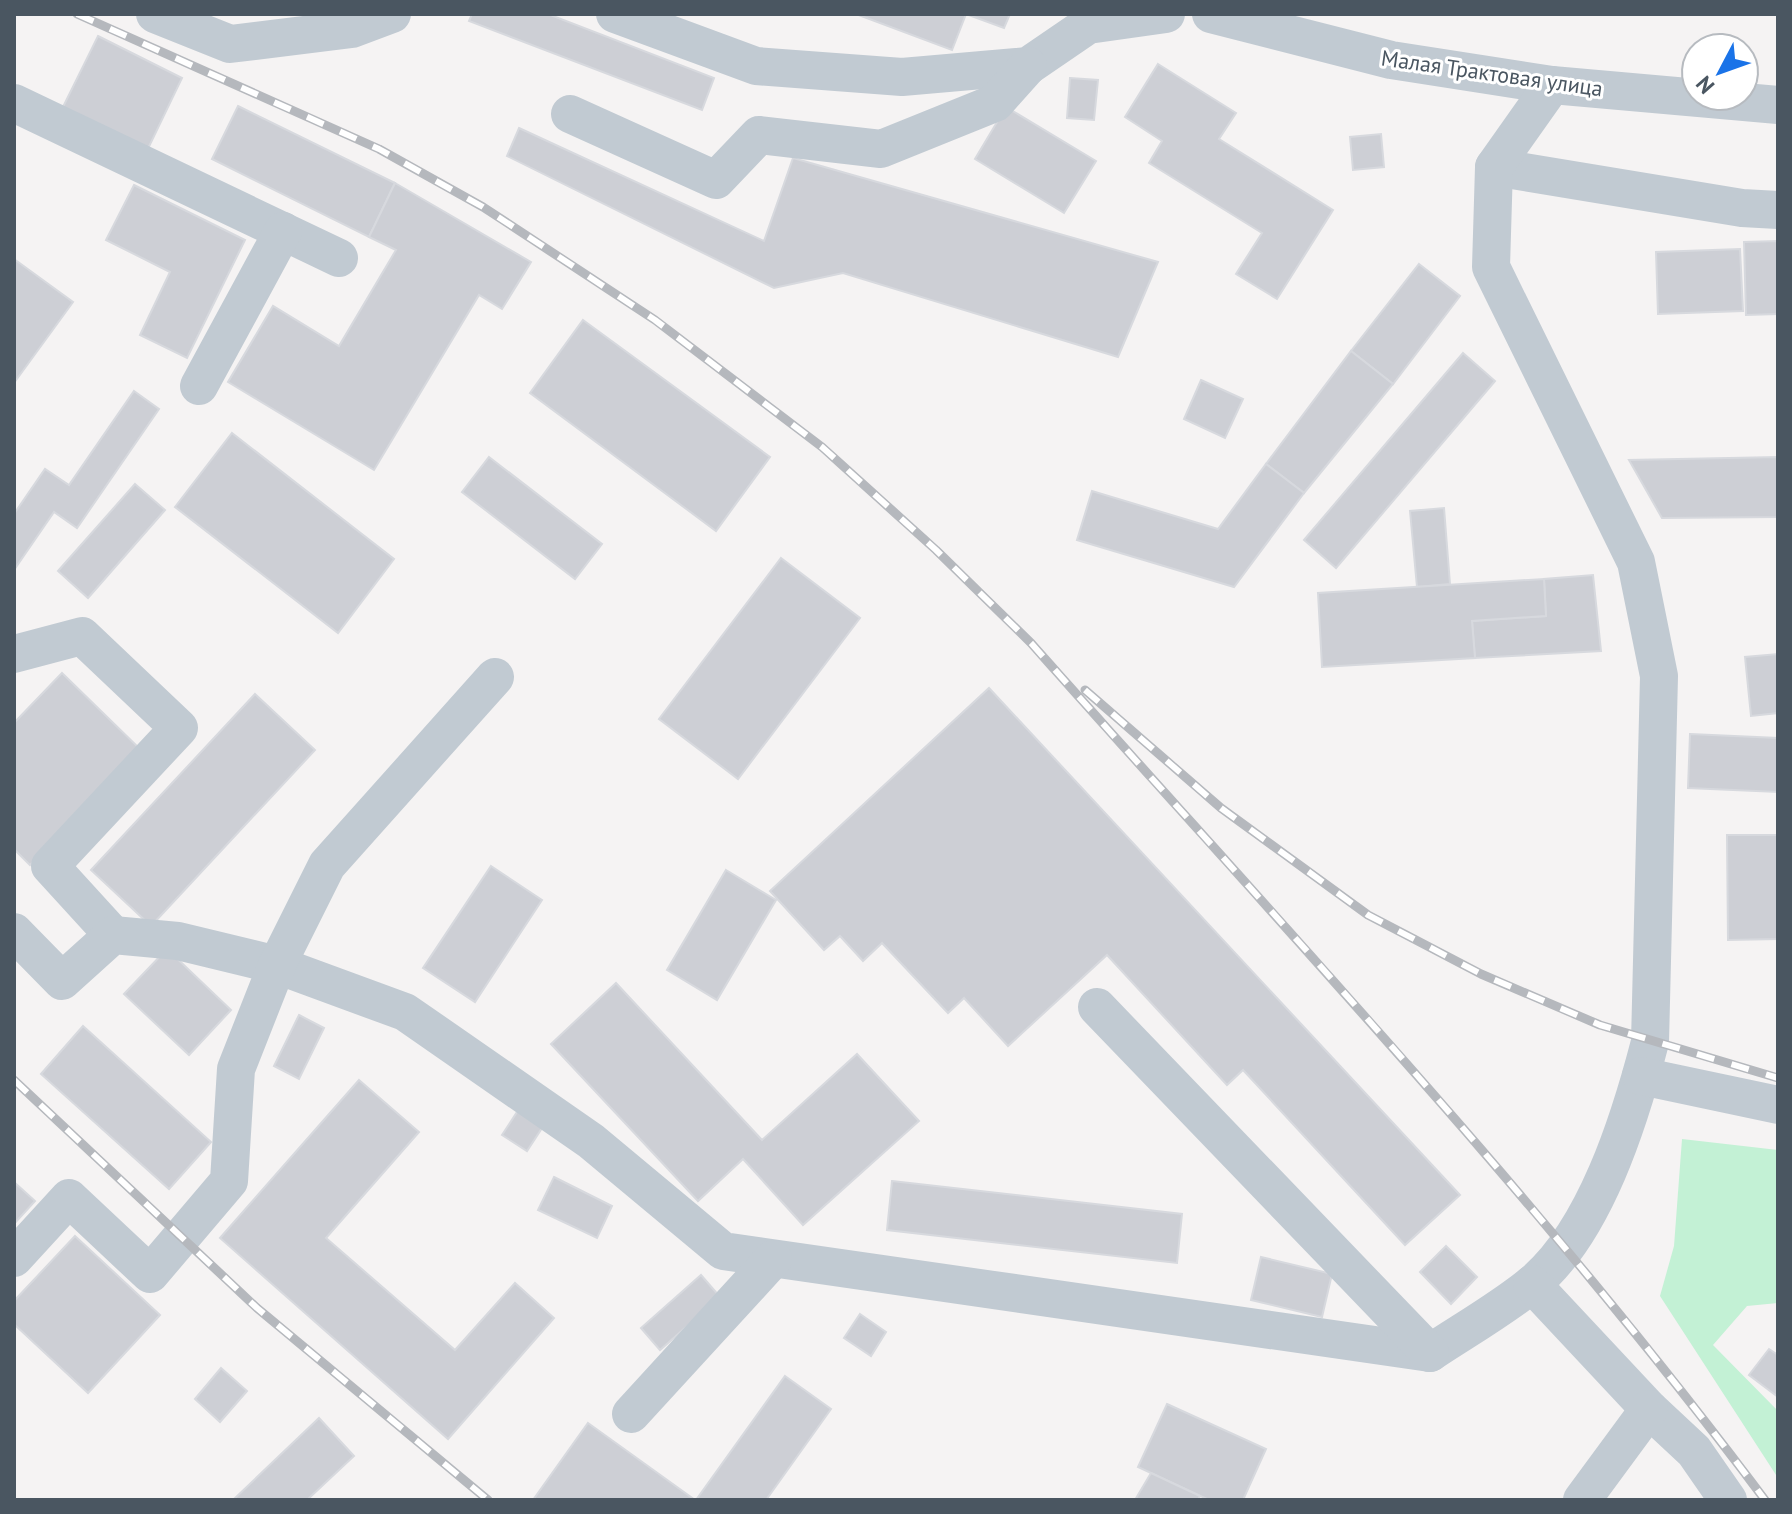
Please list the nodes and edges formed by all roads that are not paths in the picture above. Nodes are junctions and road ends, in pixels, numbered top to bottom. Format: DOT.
graph roads {
  1 [pos="155,14"];
  2 [pos="392,14"];
  3 [pos="615,14"];
  4 [pos="1166,14"];
  5 [pos="1211,14"];
  6 [pos="1083,20"];
  7 [pos="1028,66"];
  8 [pos="1552,85"];
  9 [pos="14,103"];
  10 [pos="1778,105"];
  11 [pos="570,114"];
  12 [pos="1494,167"];
  13 [pos="1778,210"];
  14 [pos="283,231"];
  15 [pos="339,258"];
  16 [pos="199,386"];
  17 [pos="14,654"];
  18 [pos="495,677"];
  19 [pos="14,932"];
  20 [pos="113,935"];
  21 [pos="277,965"];
  22 [pos="1097,1007"];
  23 [pos="1641,1076"];
  24 [pos="1778,1105"];
  25 [pos="14,1258"];
  26 [pos="773,1259"];
  27 [pos="1532,1284"];
  28 [pos="1430,1353"];
  29 [pos="1649,1409"];
  30 [pos="631,1414"];
  31 [pos="1582,1500"];
  32 [pos="1728,1500"];
  1 -- 2 [label="street"];
  3 -- 7 [label="street"];
  4 -- 6 [label="street"];
  5 -- 8 [label="street, Малая Трактовая улица"];
  6 -- 7 [label="street"];
  7 -- 11 [label="street"];
  8 -- 10 [label="street, Малая Трактовая улица"];
  8 -- 12 [label="street"];
  9 -- 14 [label="street"];
  12 -- 13 [label="street"];
  12 -- 23 [label="street"];
  14 -- 15 [label="street"];
  14 -- 16 [label="street"];
  17 -- 20 [label="street"];
  18 -- 21 [label="street"];
  19 -- 20 [label="street"];
  20 -- 21 [label="street"];
  21 -- 25 [label="street"];
  21 -- 26 [label="street"];
  22 -- 28 [label="street"];
  23 -- 24 [label="street"];
  23 -- 27 [label="street"];
  26 -- 28 [label="street"];
  26 -- 30 [label="street"];
  27 -- 28 [label="street"];
  27 -- 29 [label="street"];
  29 -- 31 [label="street"];
  29 -- 32 [label="street"];
}
